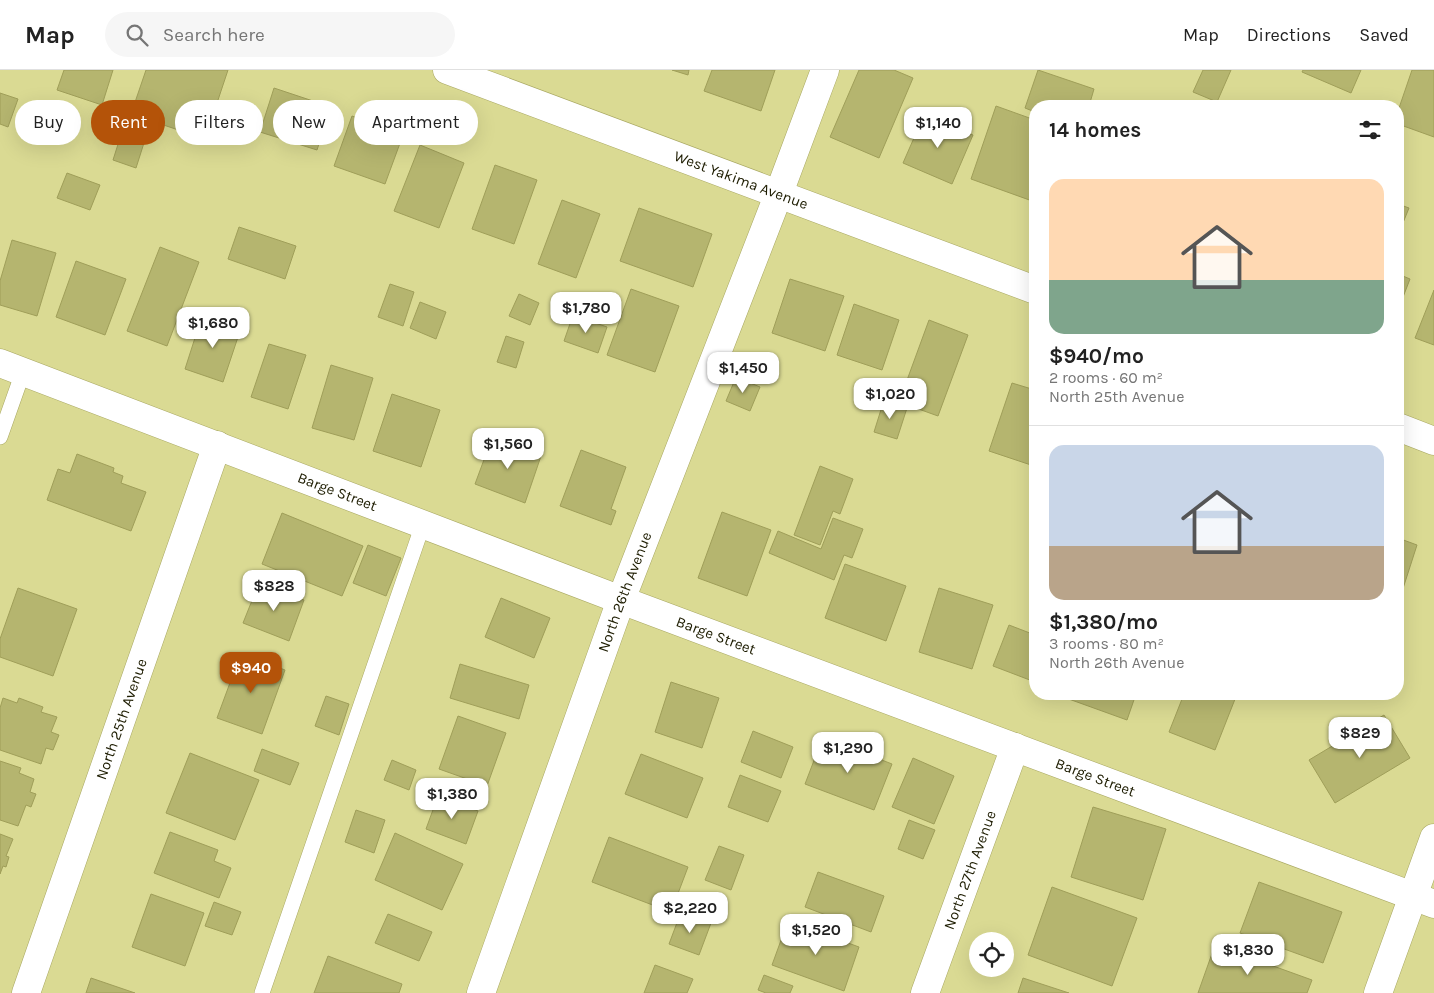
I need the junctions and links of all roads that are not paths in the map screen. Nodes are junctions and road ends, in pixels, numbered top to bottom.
1 (447, 70) edge
2 (825, 70) edge
3 (779, 194) junction
4 (1029, 288) edge
5 (12, 367) edge
6 (1404, 429) edge
7 (0, 438) edge
8 (1434, 441) edge
9 (217, 446) junction
10 (423, 524) junction
11 (621, 600) junction
12 (1015, 747) junction
13 (1434, 838) edge
14 (1423, 900) edge
15 (26, 993) edge
16 (262, 993) edge
17 (481, 993) edge
18 (925, 993) edge
19 (1378, 993) edge

1 - 3 street, West Yakima Avenue
2 - 3 street, North 26th Avenue
3 - 4 street, West Yakima Avenue
3 - 11 street, North 26th Avenue
5 - 7 lane
5 - 9 street, Barge Street
6 - 8 street
9 - 10 street, Barge Street
9 - 15 street, North 25th Avenue
10 - 11 street, Barge Street
10 - 16 lane
11 - 12 street, Barge Street
11 - 17 street, North 26th Avenue
12 - 14 street, Barge Street
12 - 18 street, North 27th Avenue
13 - 14 street
14 - 19 street

